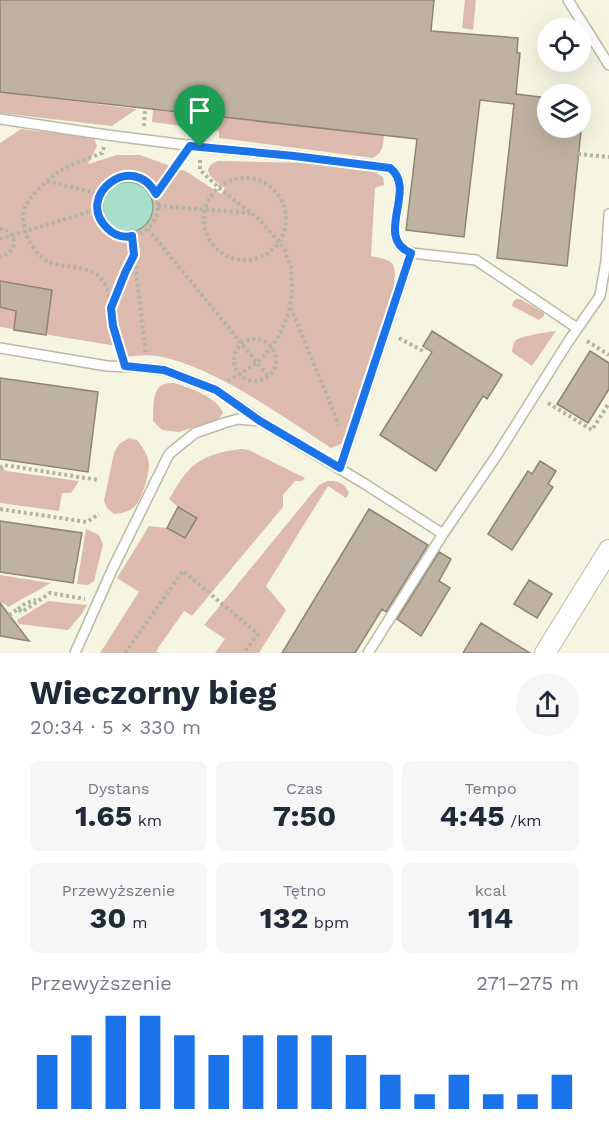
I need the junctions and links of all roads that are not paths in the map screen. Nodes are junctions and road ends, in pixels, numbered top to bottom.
1 (568, 0) edge
2 (609, 65) edge
3 (0, 119) edge
4 (609, 214) edge
5 (411, 253) junction
6 (575, 331) junction
7 (0, 348) edge
8 (260, 421) junction
9 (340, 468) junction
10 (443, 534) junction
11 (609, 550) edge
12 (75, 653) edge
13 (368, 653) edge
14 (545, 653) edge

1 - 2 lane
3 - 5 lane
4 - 6 lane
5 - 6 lane
5 - 9 lane
6 - 10 lane
7 - 8 lane
8 - 9 lane
8 - 12 lane
9 - 10 lane
10 - 13 lane
11 - 14 street

